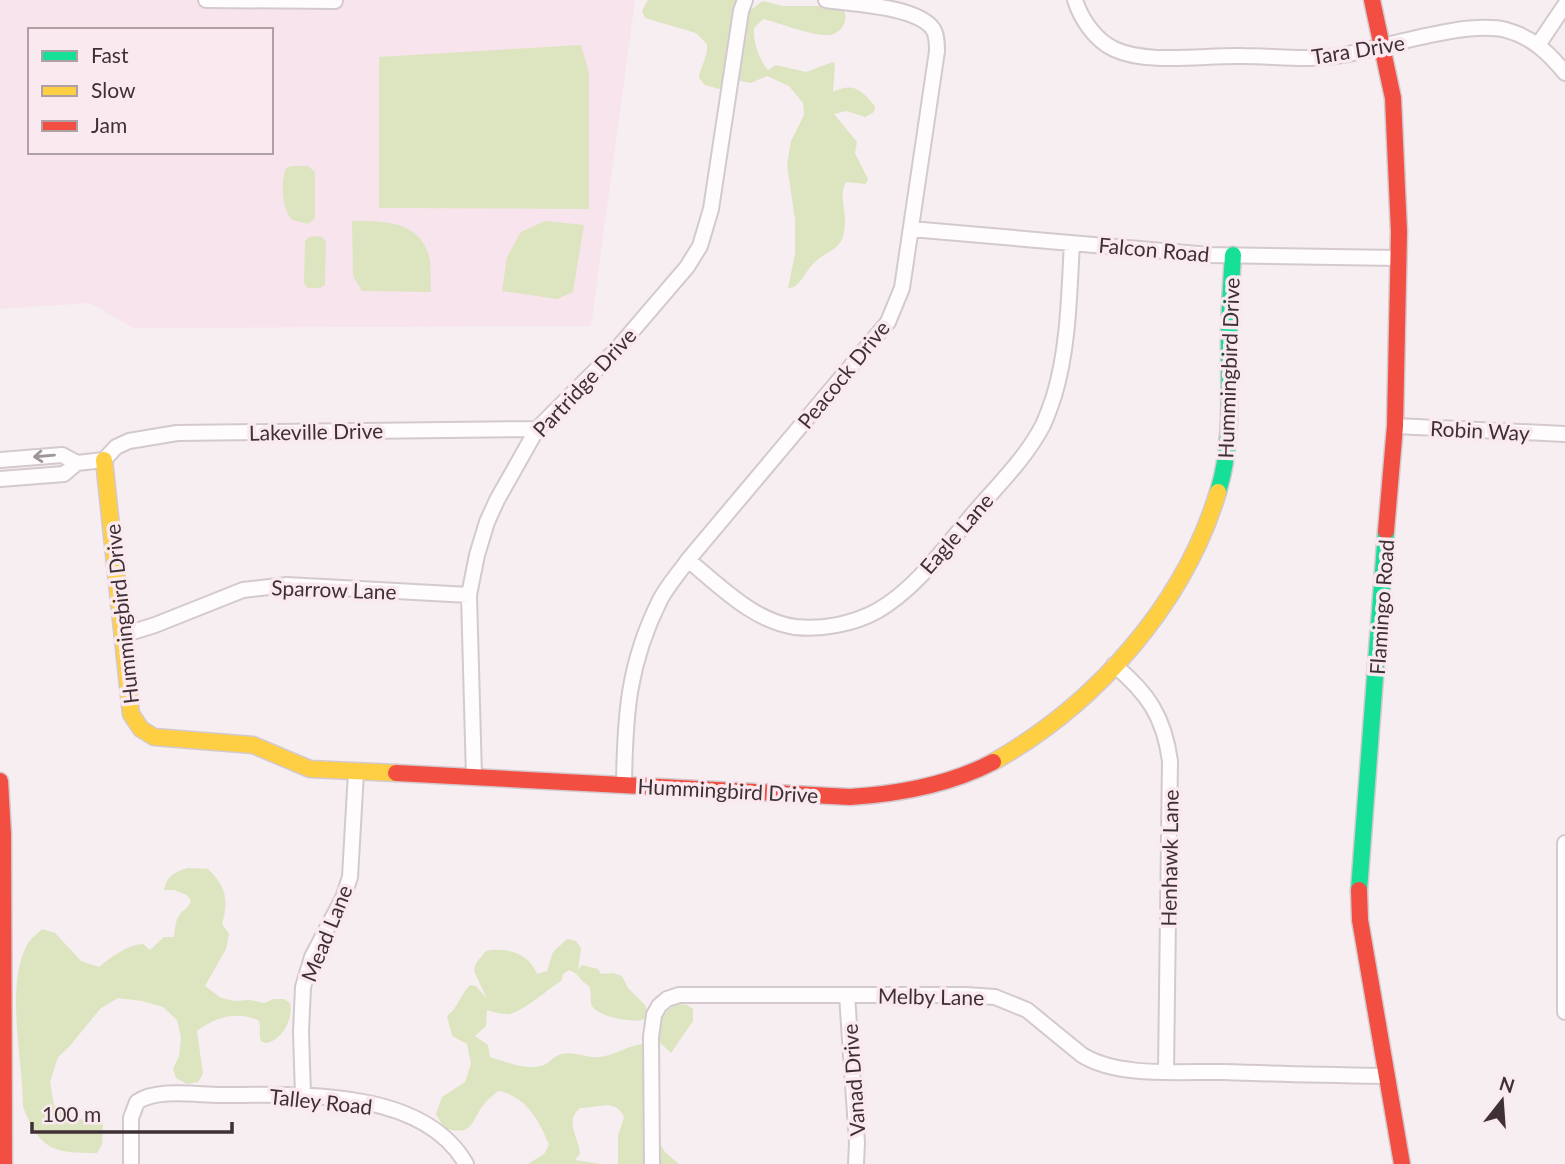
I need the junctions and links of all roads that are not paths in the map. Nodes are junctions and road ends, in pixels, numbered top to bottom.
1 (206, 0) edge
2 (745, 0) edge
3 (826, 0) edge
4 (1076, 0) edge
5 (1372, 0) edge
6 (335, 1) edge
7 (1565, 5) edge
8 (1538, 45) junction
9 (1384, 47) junction
10 (1565, 73) edge
11 (911, 229) junction
12 (1072, 243) junction
13 (1233, 255) junction
14 (1398, 258) junction
15 (1395, 426) junction
16 (537, 429) junction
17 (1565, 434) edge
18 (0, 460) edge
19 (104, 460) junction
20 (77, 463) junction
21 (0, 479) edge
22 (688, 560) junction
23 (469, 595) junction
24 (123, 635) junction
25 (1114, 665) junction
26 (356, 772) junction
27 (474, 777) junction
28 (0, 781) edge
29 (624, 784) junction
30 (1565, 843) edge
31 (848, 995) junction
32 (1565, 1012) edge
33 (1166, 1071) junction
34 (1385, 1076) junction
35 (303, 1095) junction
36 (4, 1164) edge
37 (131, 1164) edge
38 (466, 1164) edge
39 (652, 1164) edge
40 (856, 1164) edge
41 (1402, 1164) edge

1 - 6 street
2 - 16 street, Partridge Drive
3 - 11 street, Peacock Drive
4 - 9 street, Tara Drive
5 - 9 street, Flamingo Road
7 - 8 street
8 - 9 street, Tara Drive
8 - 10 street, Tara Drive
9 - 14 street, Flamingo Road
11 - 12 street, Falcon Road
11 - 22 street, Peacock Drive
12 - 13 street, Falcon Road
12 - 22 street, Eagle Lane
13 - 14 street, Falcon Road
13 - 25 street, Hummingbird Drive
14 - 15 street, Flamingo Road
15 - 17 street, Robin Way
15 - 34 street, Flamingo Road
16 - 19 street, Lakeville Drive
16 - 23 street, Partridge Drive
20 -> 18 street
19 - 20 street
19 - 24 street, Hummingbird Drive
20 - 21 street
22 - 29 street, Peacock Drive
23 - 24 street, Sparrow Lane
23 - 27 street, Partridge Drive
24 - 26 street, Hummingbird Drive
25 - 29 street, Hummingbird Drive
25 - 33 street, Henhawk Lane
26 - 27 street, Hummingbird Drive
26 - 35 street, Mead Lane
27 - 29 street, Hummingbird Drive
28 - 36 street
30 - 32 street
31 - 33 street, Melby Lane
31 - 39 street, Melby Lane
31 - 40 street, Vanad Drive
33 - 34 street, Melby Lane
34 - 41 street, Flamingo Road
35 - 37 street, Talley Road
35 - 38 street, Talley Road

